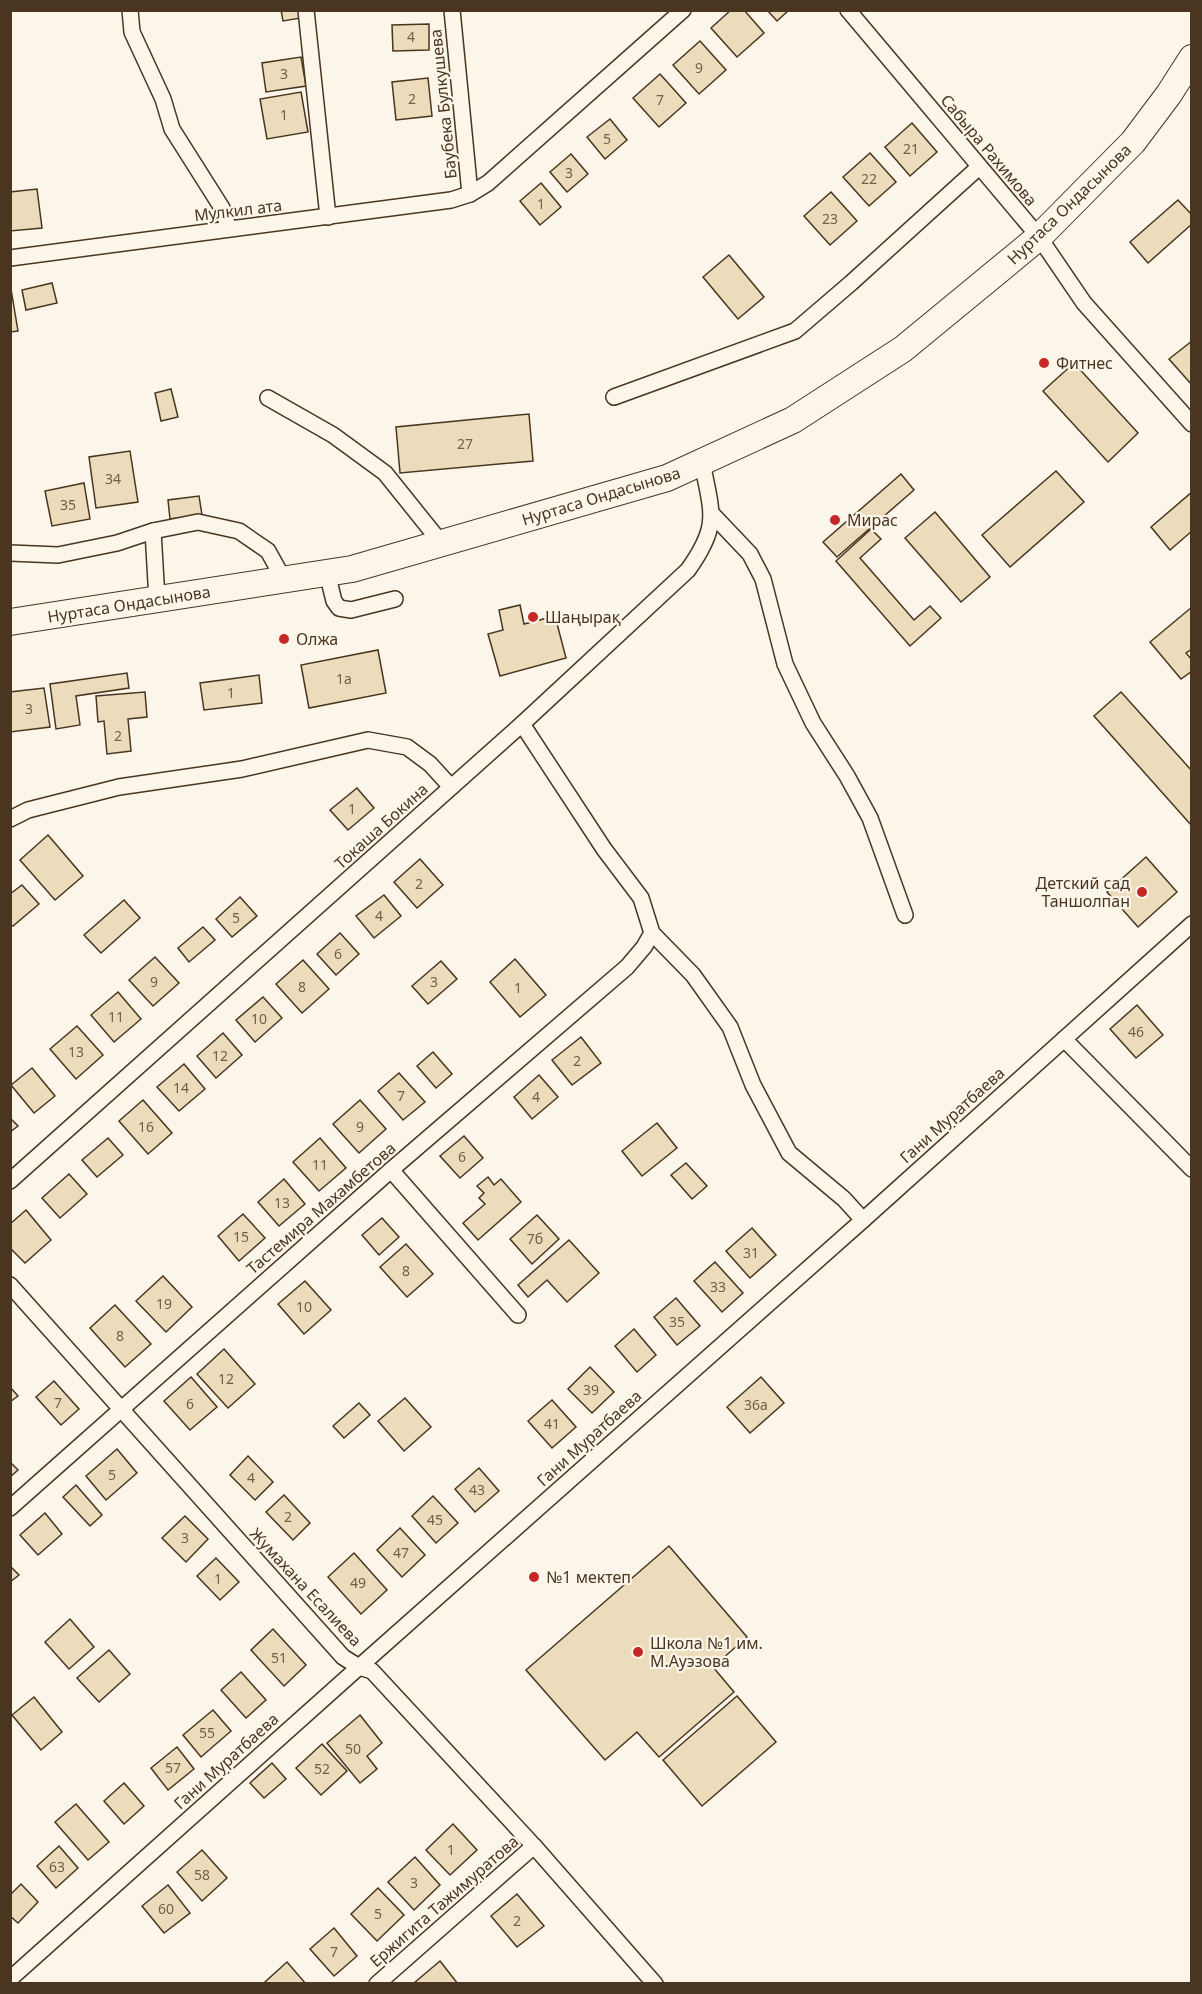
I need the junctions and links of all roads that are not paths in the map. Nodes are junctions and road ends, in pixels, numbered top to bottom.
1 (129, 10) edge
2 (306, 10) edge
3 (452, 10) edge
4 (683, 10) edge
5 (848, 10) edge
6 (1191, 58) edge
7 (979, 167) junction
8 (470, 194) junction
9 (328, 217) junction
10 (229, 229) junction
11 (1039, 237) junction
12 (10, 258) edge
13 (614, 397) dead end
14 (268, 398) dead end
15 (1191, 424) edge
16 (702, 462) junction
17 (712, 514) junction
18 (153, 531) junction
19 (441, 544) junction
20 (10, 553) edge
21 (327, 573) junction
22 (284, 580) junction
23 (395, 599) dead end
24 (157, 600) junction
25 (10, 622) edge
26 (522, 724) junction
27 (451, 787) junction
28 (10, 819) edge
29 (905, 915) dead end
30 (1191, 924) edge
31 (652, 933) junction
32 (1064, 1040) junction
33 (1191, 1169) edge
34 (391, 1170) junction
35 (10, 1181) edge
36 (863, 1220) junction
37 (10, 1285) edge
38 (518, 1315) dead end
39 (120, 1409) junction
40 (10, 1508) edge
41 (359, 1667) junction
42 (534, 1846) junction
43 (10, 1979) edge
44 (377, 1983) edge
45 (655, 1983) edge

1 - 10 street
2 - 9 street
3 - 8 street, Баубека Булкушева
4 - 8 street
5 - 7 street, Сабыра Рахимова
6 - 11 main road, Нуртаса Ондасынова
7 - 11 street, Сабыра Рахимова
7 - 13 street
8 - 9 street, Мулкил ата
9 - 10 street, Мулкил ата
10 - 12 street, Мулкил ата
11 - 15 street, Сабыра Рахимова
11 - 16 main road, Нуртаса Ондасынова
14 - 19 street
16 - 17 street, Токаша Бокина
16 - 19 main road, Нуртаса Ондасынова
17 - 26 street, Токаша Бокина
17 - 29 street
18 - 20 street
18 - 22 street
18 - 24 street
19 - 21 main road, Нуртаса Ондасынова
21 - 22 main road, Нуртаса Ондасынова
21 - 23 street
22 - 24 main road, Нуртаса Ондасынова
24 - 25 main road, Нуртаса Ондасынова
26 - 27 street, Токаша Бокина
26 - 31 street
27 - 28 street
27 - 35 street, Токаша Бокина
30 - 32 street, Гани Муратбаева
31 - 34 street, Тастемира Махамбетова
31 - 36 street
32 - 33 street
32 - 36 street, Гани Муратбаева
34 - 38 street
34 - 39 street, Тастемира Махамбетова
36 - 41 street, Гани Муратбаева
37 - 39 street, Жумахана Есалиева
39 - 40 street, Тастемира Махамбетова
39 - 41 street, Жумахана Есалиева
41 - 42 street, Жумахана Есалиева
41 - 43 street, Гани Муратбаева
42 - 44 street, Ержигита Тажимуратова
42 - 45 street, Жумахана Есалиева

